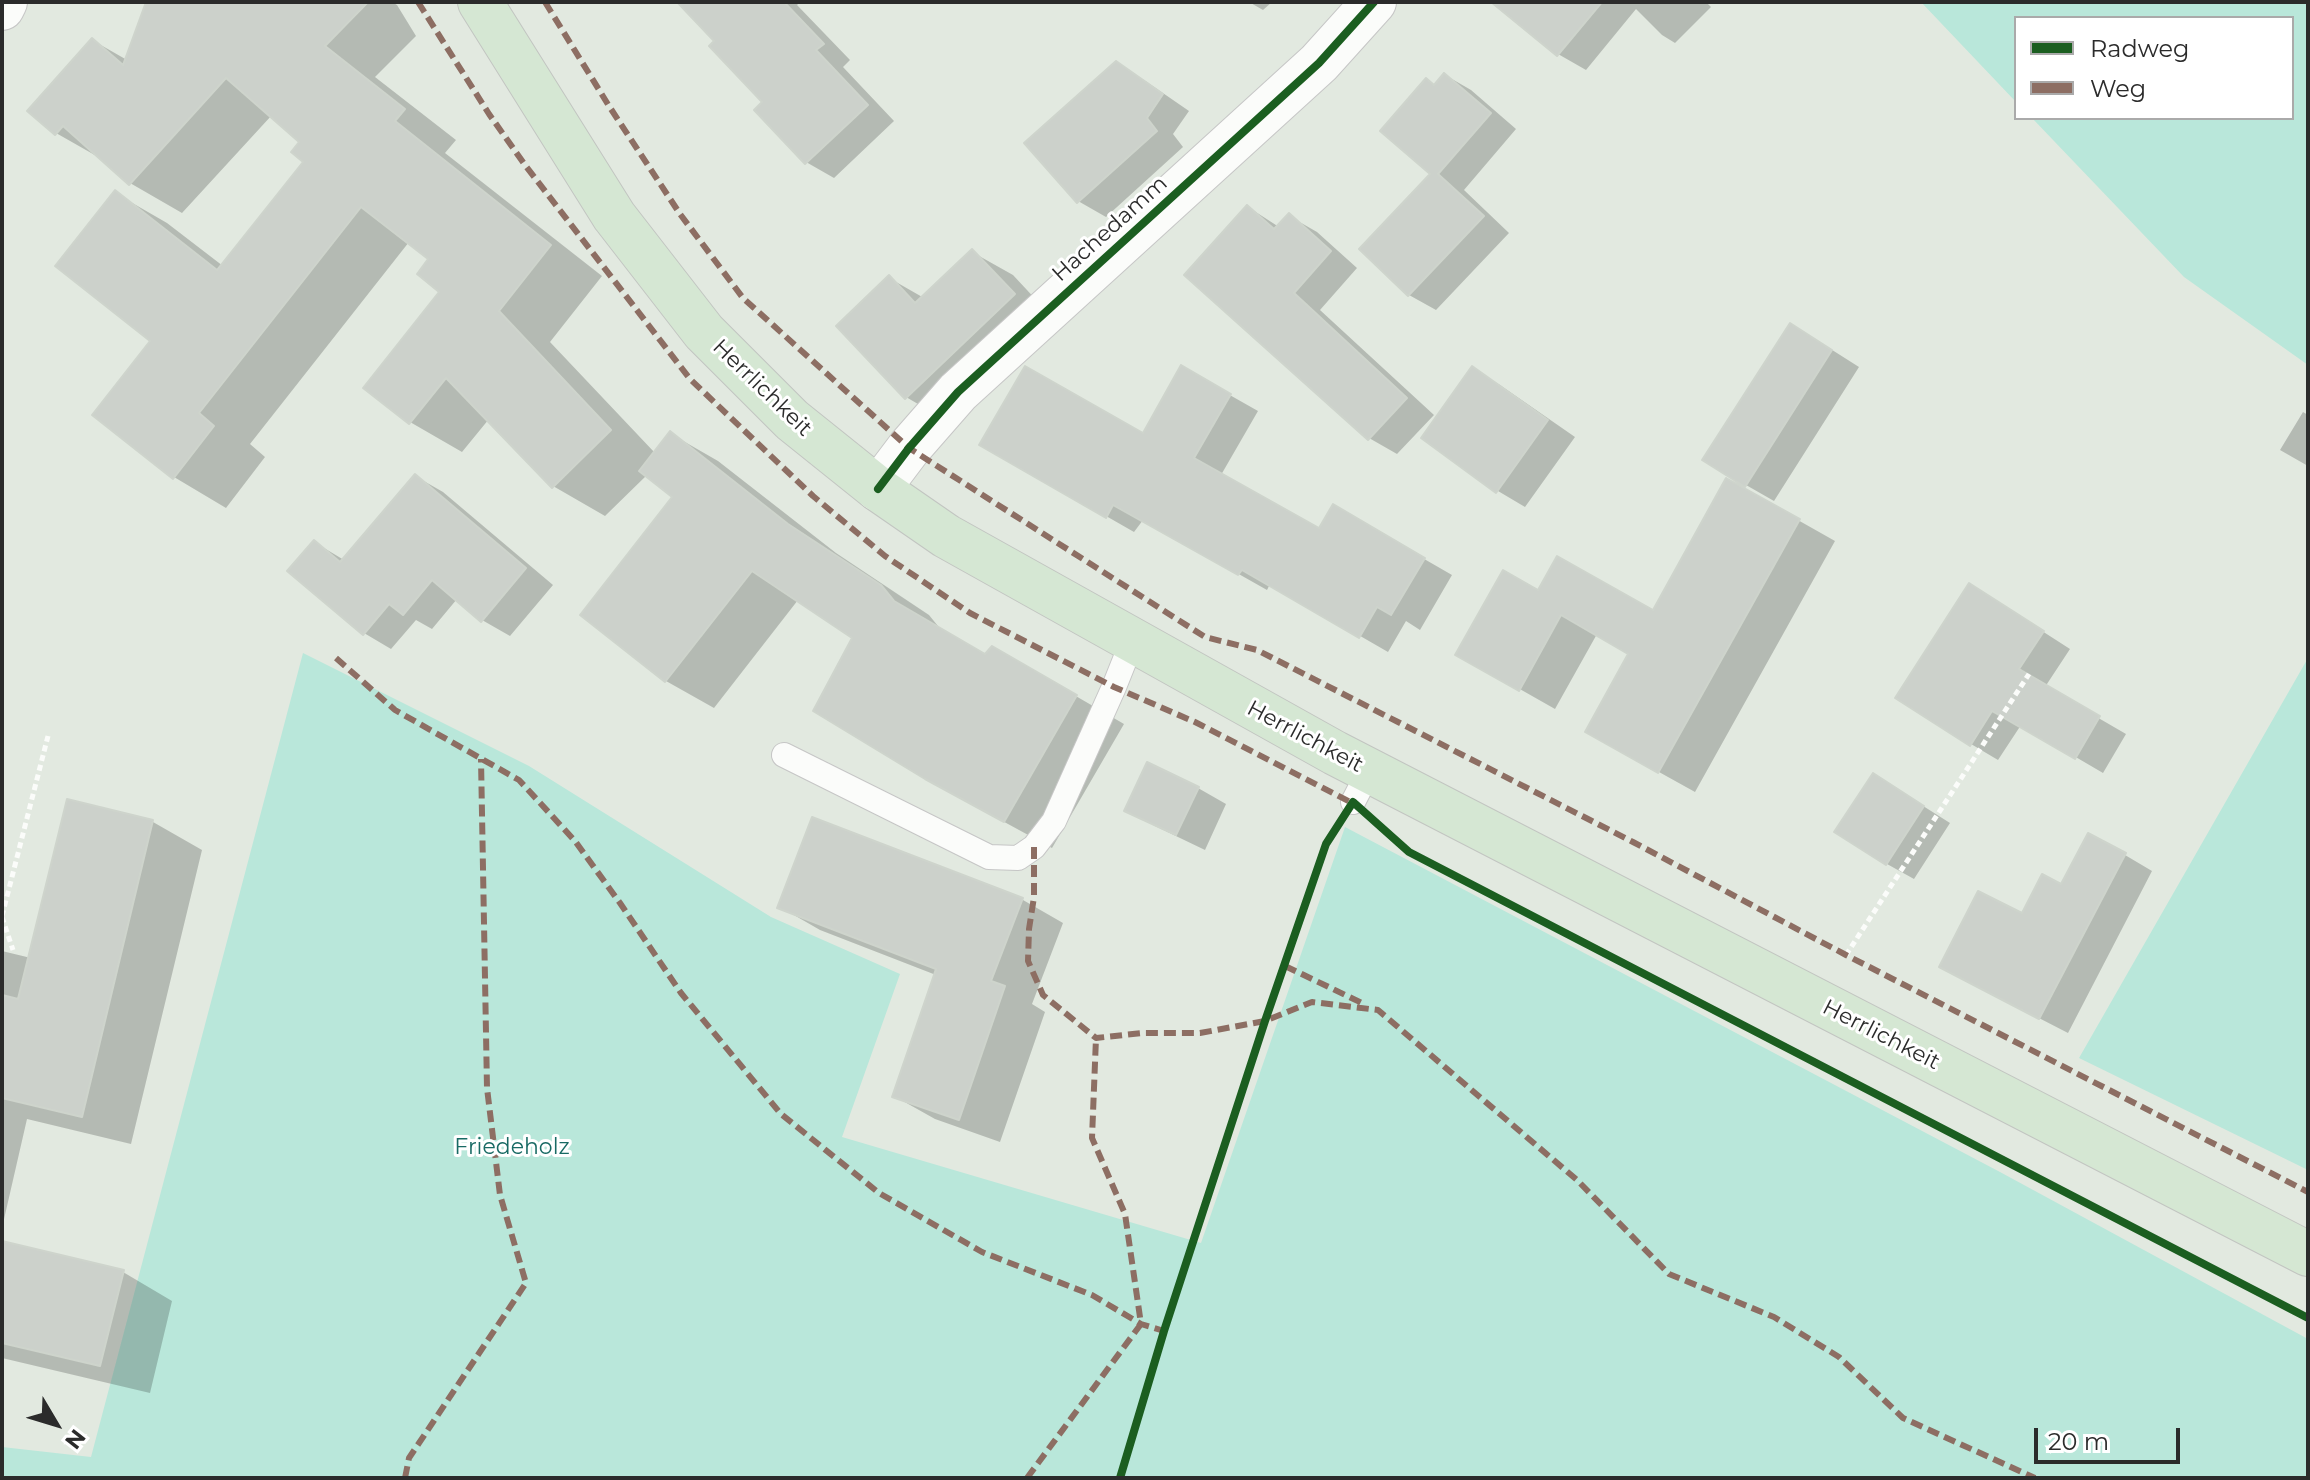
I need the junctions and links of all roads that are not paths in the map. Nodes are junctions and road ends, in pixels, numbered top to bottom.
1 (5, 2) edge
2 (480, 2) edge
3 (1374, 2) edge
4 (2, 8) edge
5 (878, 489) junction
6 (1132, 642) junction
7 (784, 755) dead end
8 (2308, 1254) edge

1 - 4 street
2 - 5 main road, Herrlichkeit
3 - 5 street, Hachedamm
5 - 6 main road, Herrlichkeit
6 - 7 lane
6 - 8 main road, Herrlichkeit

